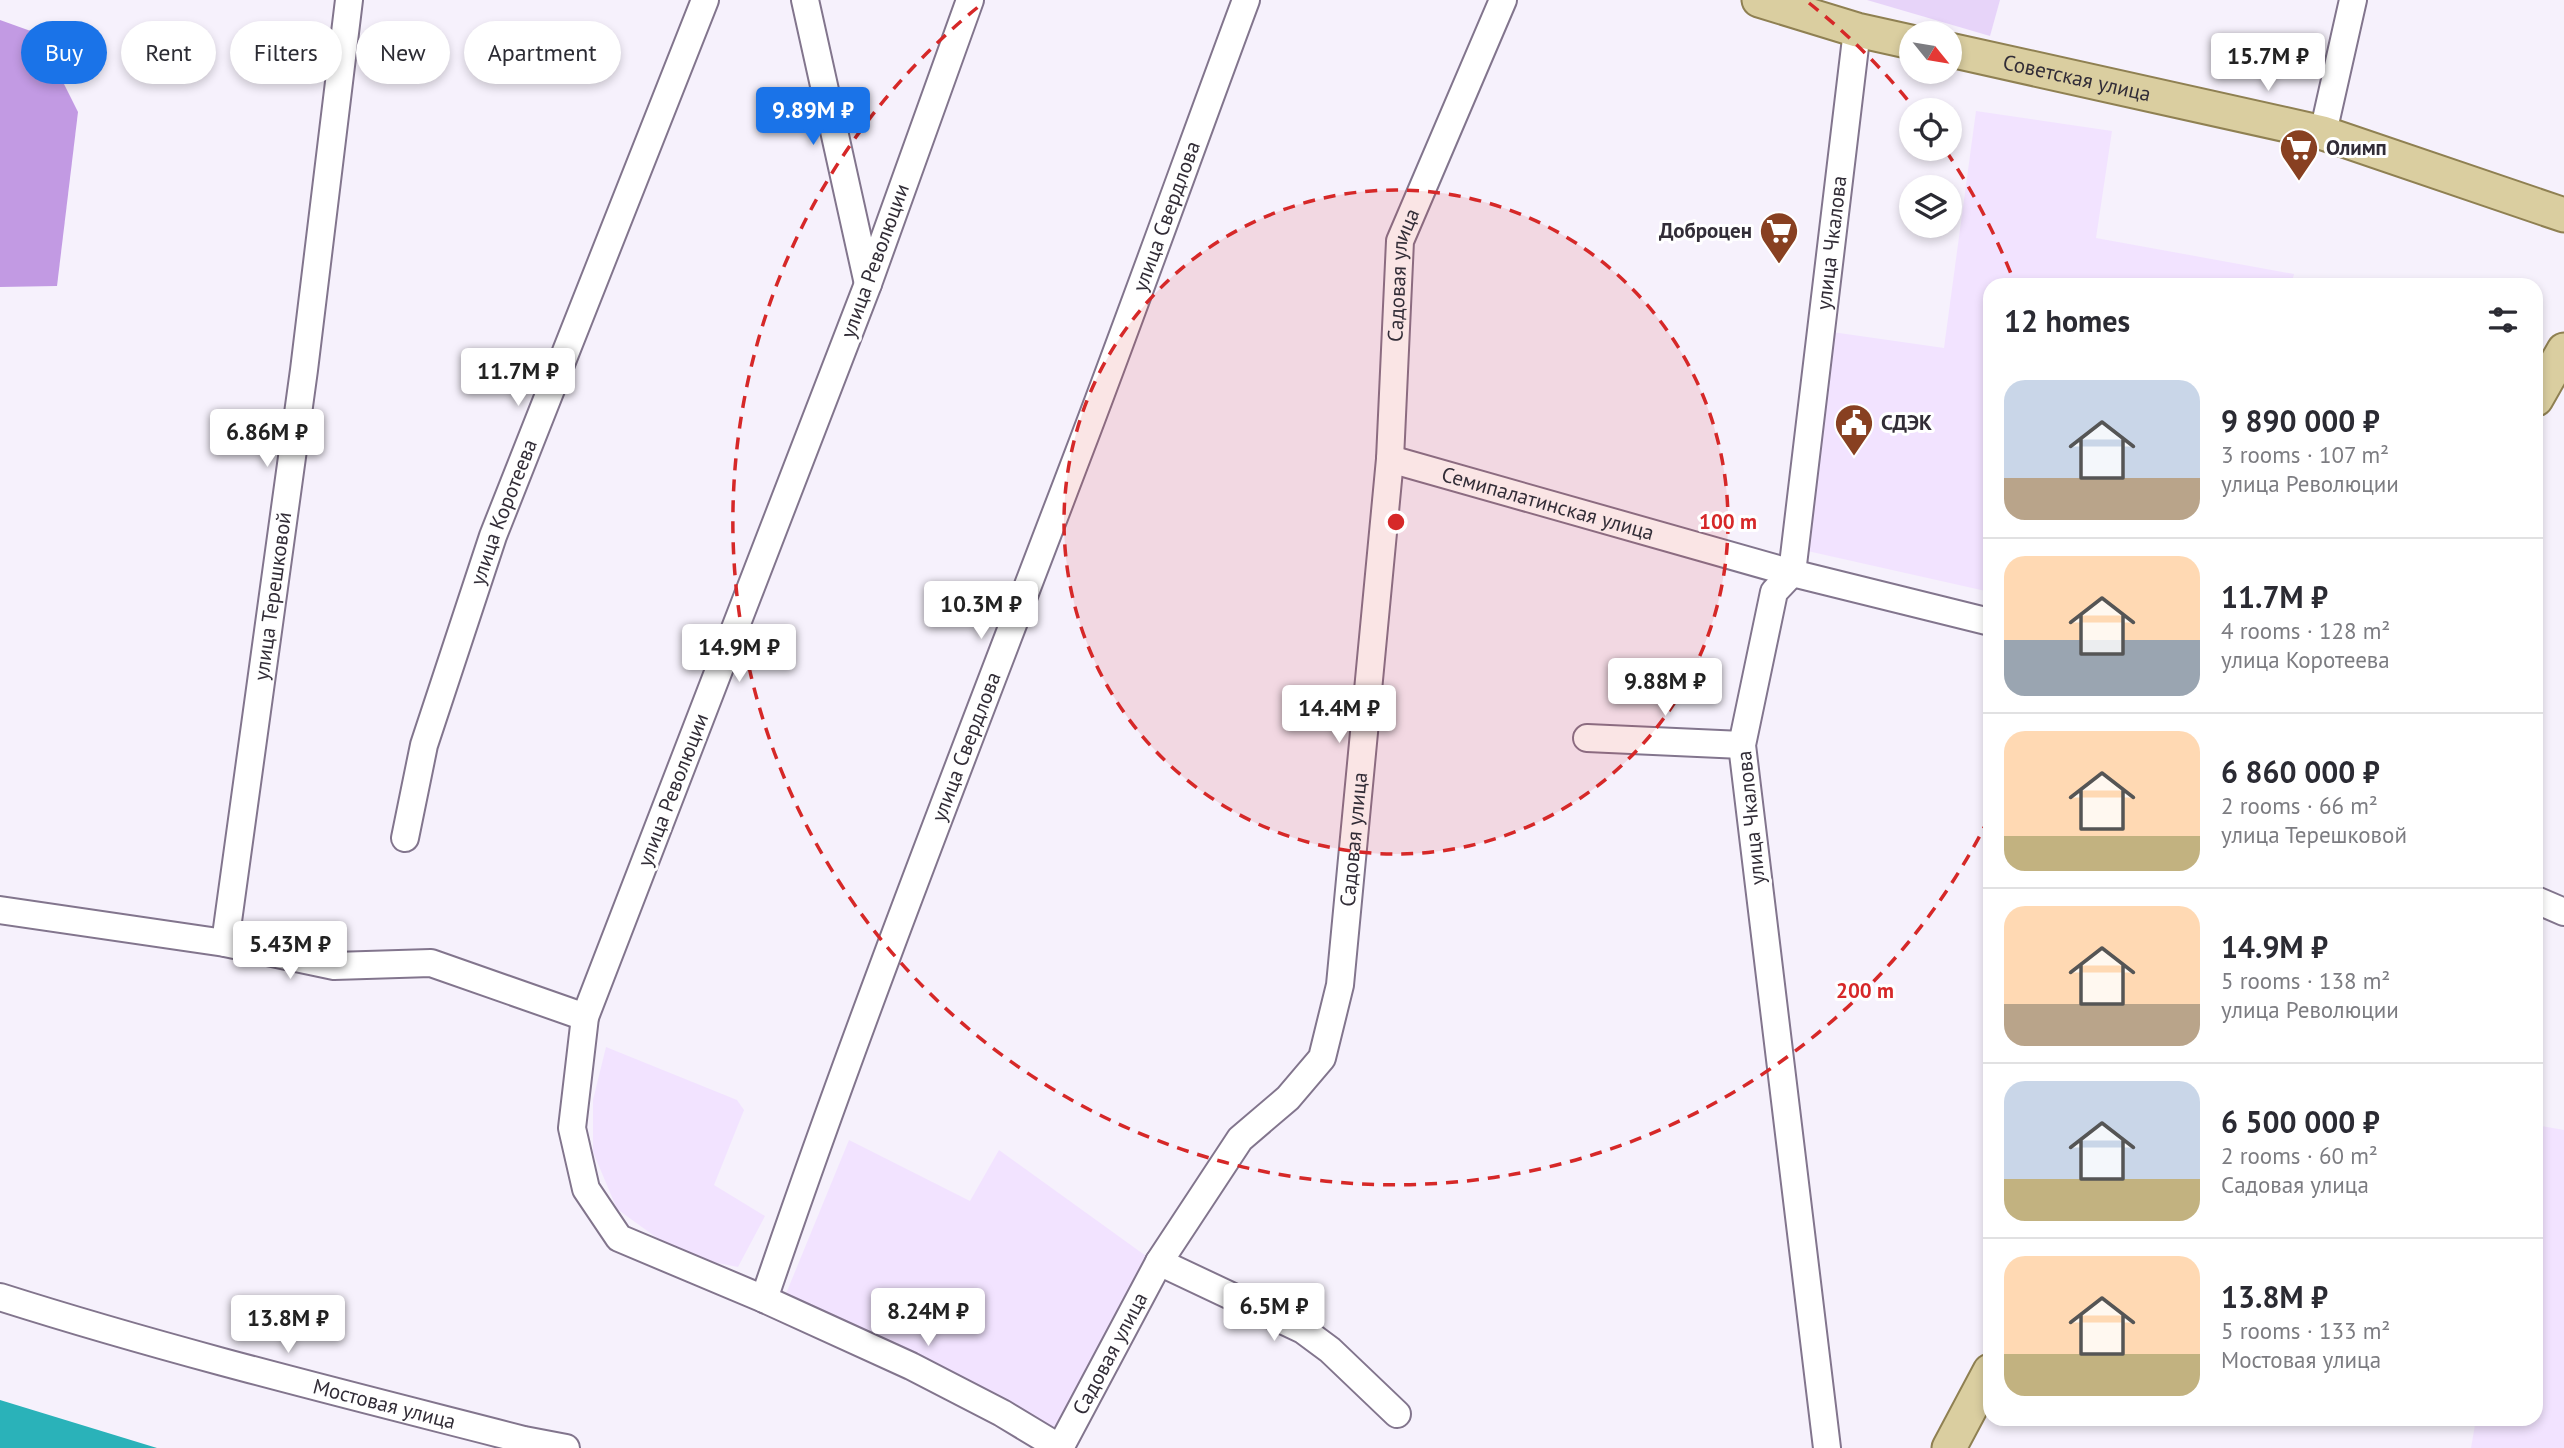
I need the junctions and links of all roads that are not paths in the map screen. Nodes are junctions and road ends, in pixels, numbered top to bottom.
1 (349, 0) edge
2 (705, 0) edge
3 (805, 0) edge
4 (970, 0) edge
5 (1246, 0) edge
6 (1503, 0) edge
7 (1759, 0) edge
8 (2353, 0) edge
9 (1857, 30) junction
10 (1899, 39) edge
11 (1962, 53) edge
12 (2323, 133) junction
13 (2564, 215) edge
14 (868, 284) junction
15 (2564, 350) edge
16 (2543, 387) edge
17 (1390, 459) junction
18 (1792, 573) junction
19 (1983, 620) edge
20 (1587, 738) dead end
21 (1742, 745) junction
22 (405, 838) dead end
23 (2543, 903) edge
24 (0, 909) edge
25 (2564, 912) edge
26 (225, 943) junction
27 (585, 1017) junction
28 (1159, 1262) junction
29 (0, 1297) edge
30 (764, 1299) junction
31 (1983, 1384) edge
32 (1397, 1414) dead end
33 (566, 1448) edge
34 (1060, 1448) edge
35 (1827, 1448) edge
36 (1950, 1448) edge

1 - 26 street, улица Терешковой
2 - 22 street, улица Коротеева
3 - 14 street
4 - 14 street, улица Революции
5 - 30 street, улица Свердлова
6 - 17 street, Садовая улица
7 - 9 main road
8 - 12 street
9 - 10 main road
9 - 18 street, улица Чкалова
11 - 12 main road, Советская улица
12 - 13 main road, Советская улица
14 - 27 street, улица Революции
15 - 16 main road
17 - 18 street, Семипалатинская улица
17 - 28 street, Садовая улица
18 - 19 street, Семипалатинская улица
18 - 21 street, улица Чкалова
20 - 21 street
21 - 35 street, улица Чкалова
23 - 25 street
24 - 26 street
26 - 27 street
27 - 30 street, улица Революции
28 - 32 street
28 - 34 street, Садовая улица
29 - 33 street, Мостовая улица
30 - 34 street, улица Революции
31 - 36 main road

